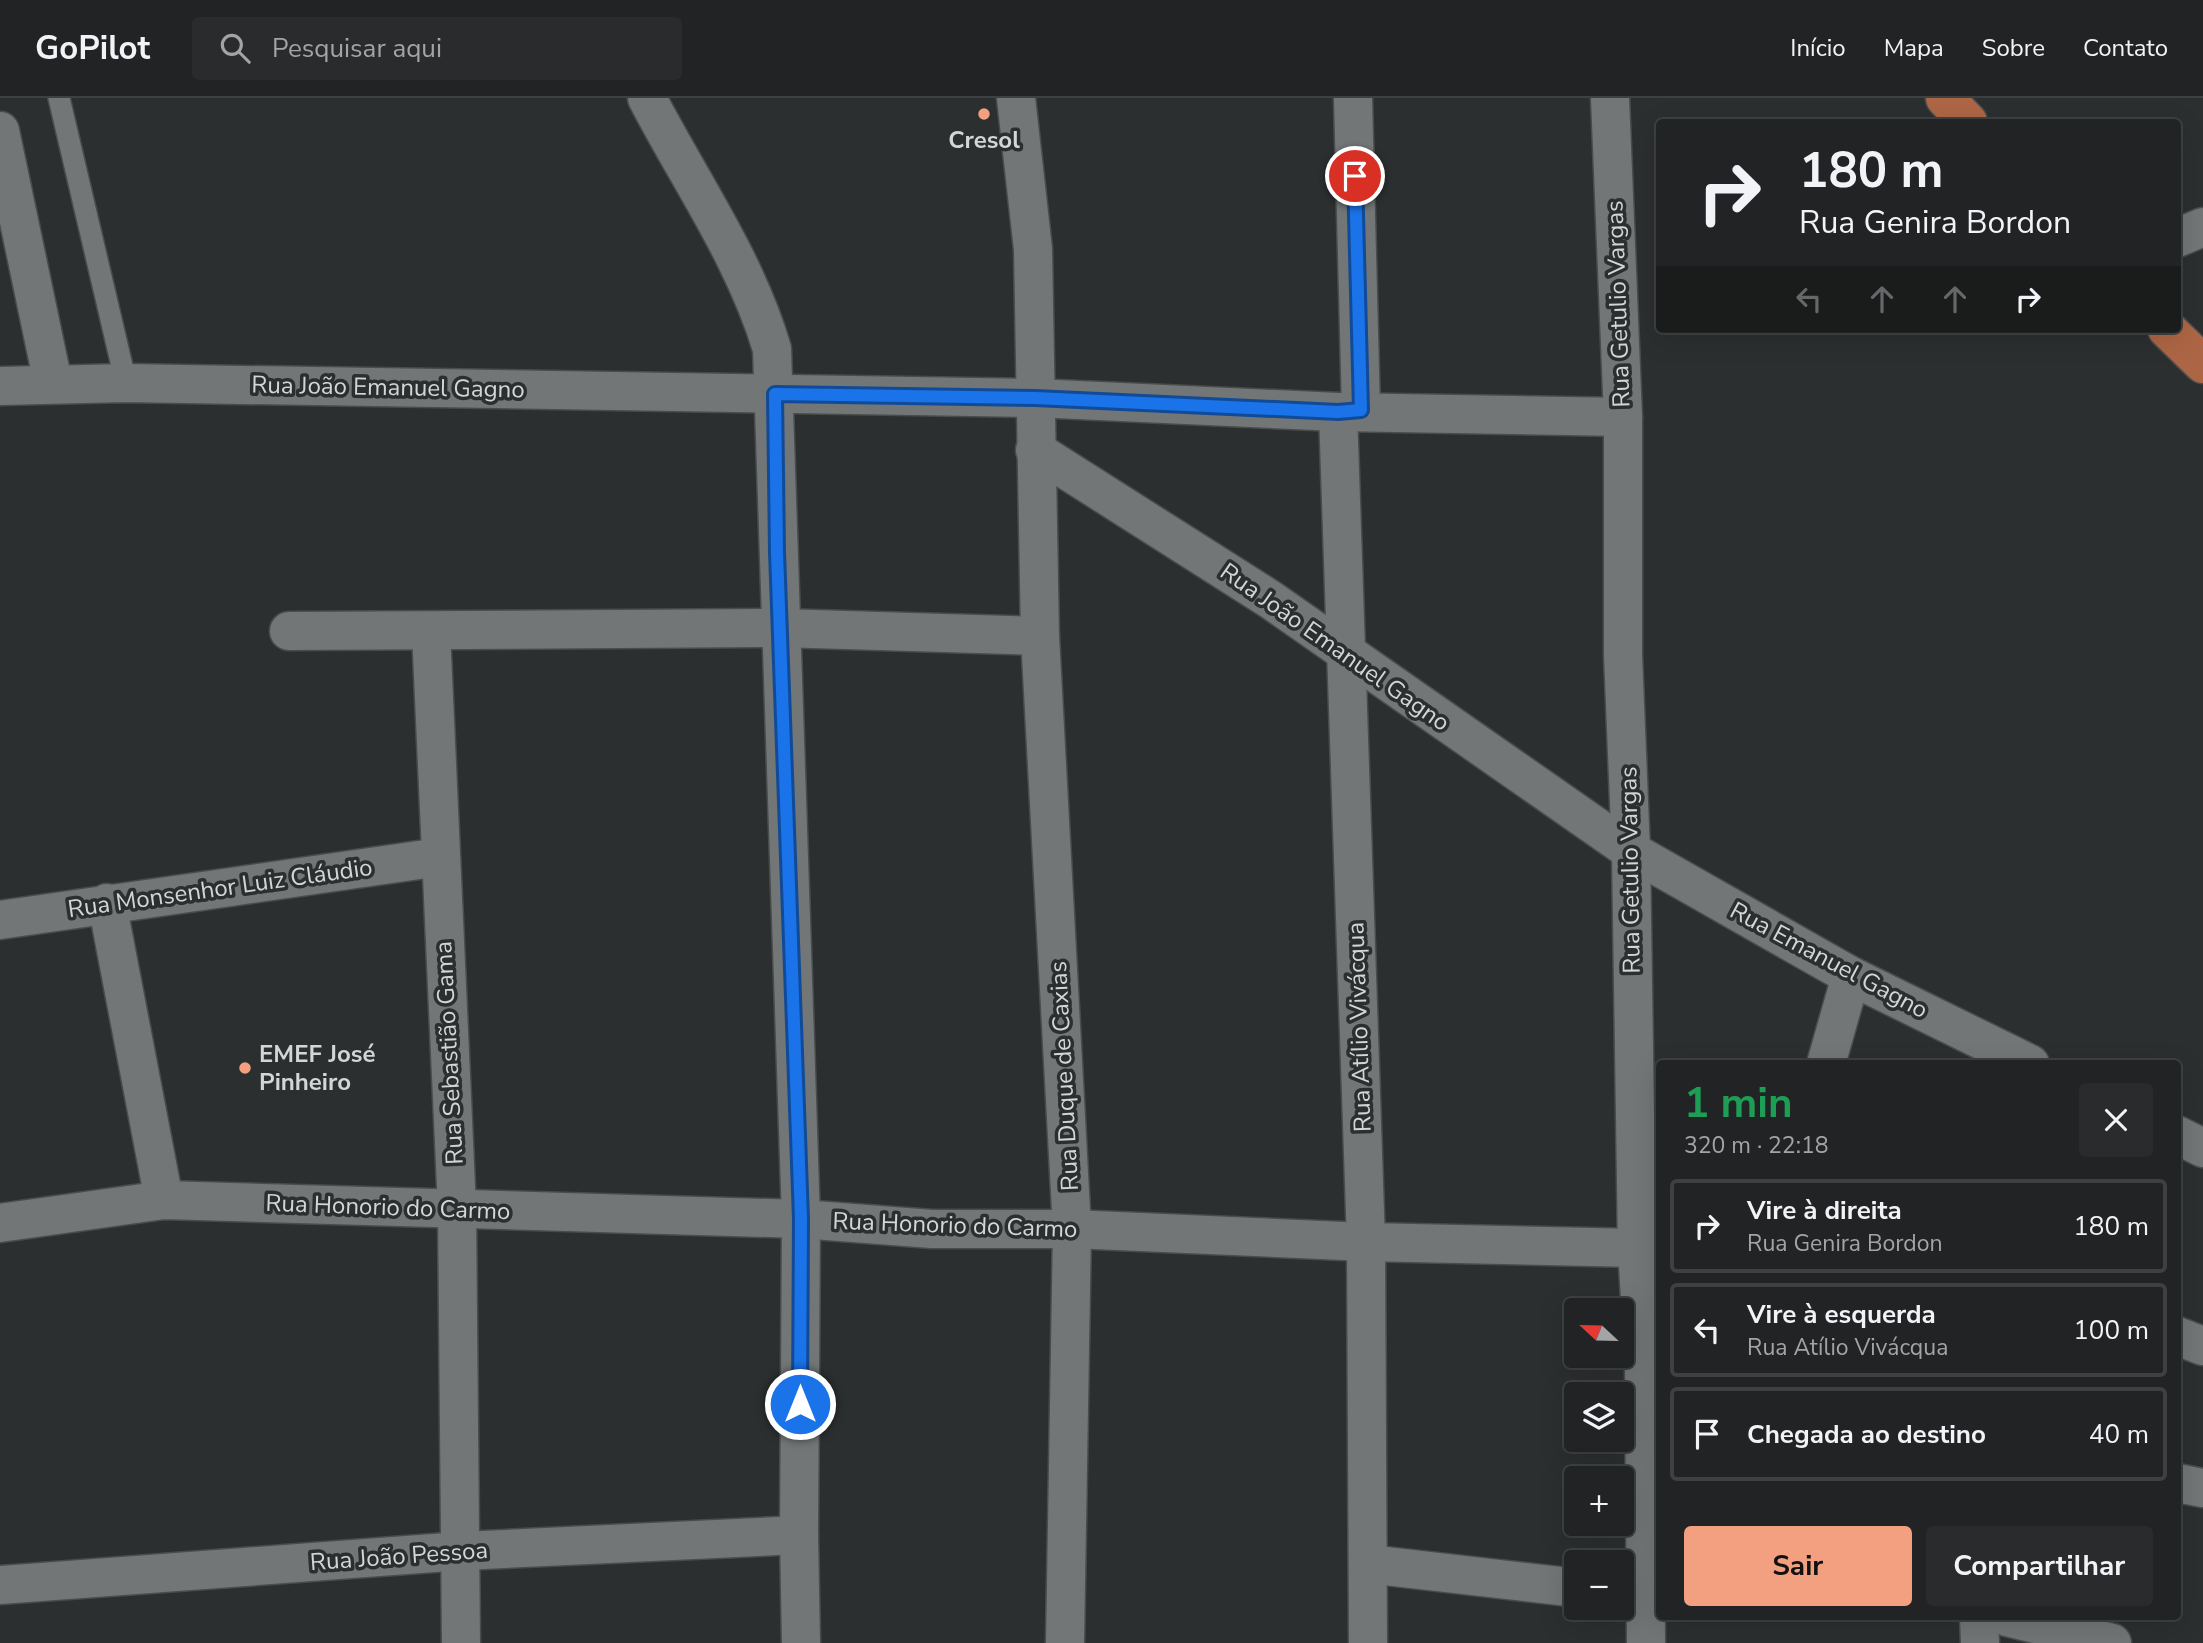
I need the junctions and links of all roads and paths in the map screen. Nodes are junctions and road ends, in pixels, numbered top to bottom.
1 (59, 98) edge
2 (647, 98) edge
3 (1016, 98) edge
4 (1353, 98) edge
5 (1610, 98) edge
6 (1945, 98) edge
7 (1965, 119) edge
8 (0, 131) edge
9 (2203, 227) edge
10 (2181, 236) edge
11 (2171, 333) edge
12 (2203, 364) edge
13 (53, 383) junction
14 (126, 383) junction
15 (0, 386) edge
16 (775, 394) junction
17 (1035, 398) junction
18 (1350, 411) junction
19 (1623, 417) junction
20 (1035, 450) junction
21 (780, 628) junction
22 (289, 631) dead end
23 (431, 631) junction
24 (1040, 636) junction
25 (1348, 656) junction
26 (1630, 851) junction
27 (440, 857) junction
28 (107, 903) junction
29 (0, 920) edge
30 (1851, 976) junction
31 (1827, 1060) edge
32 (2021, 1060) edge
33 (2181, 1137) edge
34 (2203, 1147) edge
35 (164, 1200) junction
36 (457, 1209) junction
37 (801, 1219) junction
38 (0, 1223) edge
39 (1072, 1229) junction
40 (1366, 1242) junction
41 (1648, 1250) edge
42 (2181, 1338) edge
43 (2203, 1346) edge
44 (1652, 1368) edge
45 (2181, 1484) edge
46 (2203, 1488) edge
47 (799, 1535) junction
48 (460, 1551) junction
49 (1368, 1564) junction
50 (0, 1584) edge
51 (1564, 1587) edge
52 (1635, 1595) edge
53 (1979, 1620) edge
54 (2019, 1620) edge
55 (461, 1643) edge
56 (801, 1643) edge
57 (1065, 1643) edge
58 (1368, 1643) edge
59 (1646, 1643) edge
60 (1980, 1643) edge
61 (2112, 1643) edge

1 - 14 lane
2 - 16 street
3 - 17 street, Rua Duque de Caxias
4 - 18 street, Rua Atílio Vivácqua
5 - 19 street, Rua Getulio Vargas
6 - 7 main road
8 - 13 street
9 - 10 street
11 - 12 main road
13 - 14 street, Rua João Emanuel Gagno
13 - 15 street, Rua João Emanuel Gagno
14 - 16 street, Rua João Emanuel Gagno
16 - 17 street, Rua João Emanuel Gagno
16 - 21 street
17 - 18 street, Rua João Emanuel Gagno
17 - 20 street, Rua Duque de Caxias
18 - 19 street, Rua João Emanuel Gagno
18 - 25 street, Rua Atílio Vivácqua
19 - 26 street, Rua Getulio Vargas
20 - 24 street, Rua Duque de Caxias
20 - 25 street, Rua João Emanuel Gagno
21 - 23 street
21 - 24 street
21 - 37 street
22 - 23 street
23 - 27 street, Rua Sebastião Gama
24 - 39 street, Rua Duque de Caxias
25 - 26 street, Rua João Emanuel Gagno
25 - 40 street, Rua Atílio Vivácqua
26 - 30 street, Rua Emanuel Gagno
26 - 41 street, Rua Getulio Vargas
27 - 28 street, Rua Monsenhor Luiz Cláudio
27 - 36 street, Rua Sebastião Gama
28 - 29 street, Rua Monsenhor Luiz Cláudio
28 - 35 street
30 - 31 street
30 - 32 street, Rua Emanuel Gagno
33 - 34 street
35 - 36 street, Rua Honorio do Carmo
35 - 38 street, Rua Honorio do Carmo
36 - 37 street, Rua Honorio do Carmo
36 - 48 street, Rua Sebastião Gama
37 - 39 street, Rua Honorio do Carmo
37 - 47 street
39 - 40 street, Rua Honorio do Carmo
39 - 57 street, Rua Duque de Caxias
40 - 41 street, Rua Honorio do Carmo
40 - 49 street, Rua Atílio Vivácqua
41 - 44 street, Rua Getulio Vargas
42 - 43 street
44 - 52 street, Rua Getulio Vargas
45 - 46 street
47 - 48 street, Rua João Pessoa
47 - 56 street
48 - 50 street, Rua João Pessoa
48 - 55 street, Rua Sebastião Gama
49 - 51 street
49 - 58 street, Rua Atílio Vivácqua
52 - 59 street, Rua Getulio Vargas
53 - 60 street
54 - 61 street

